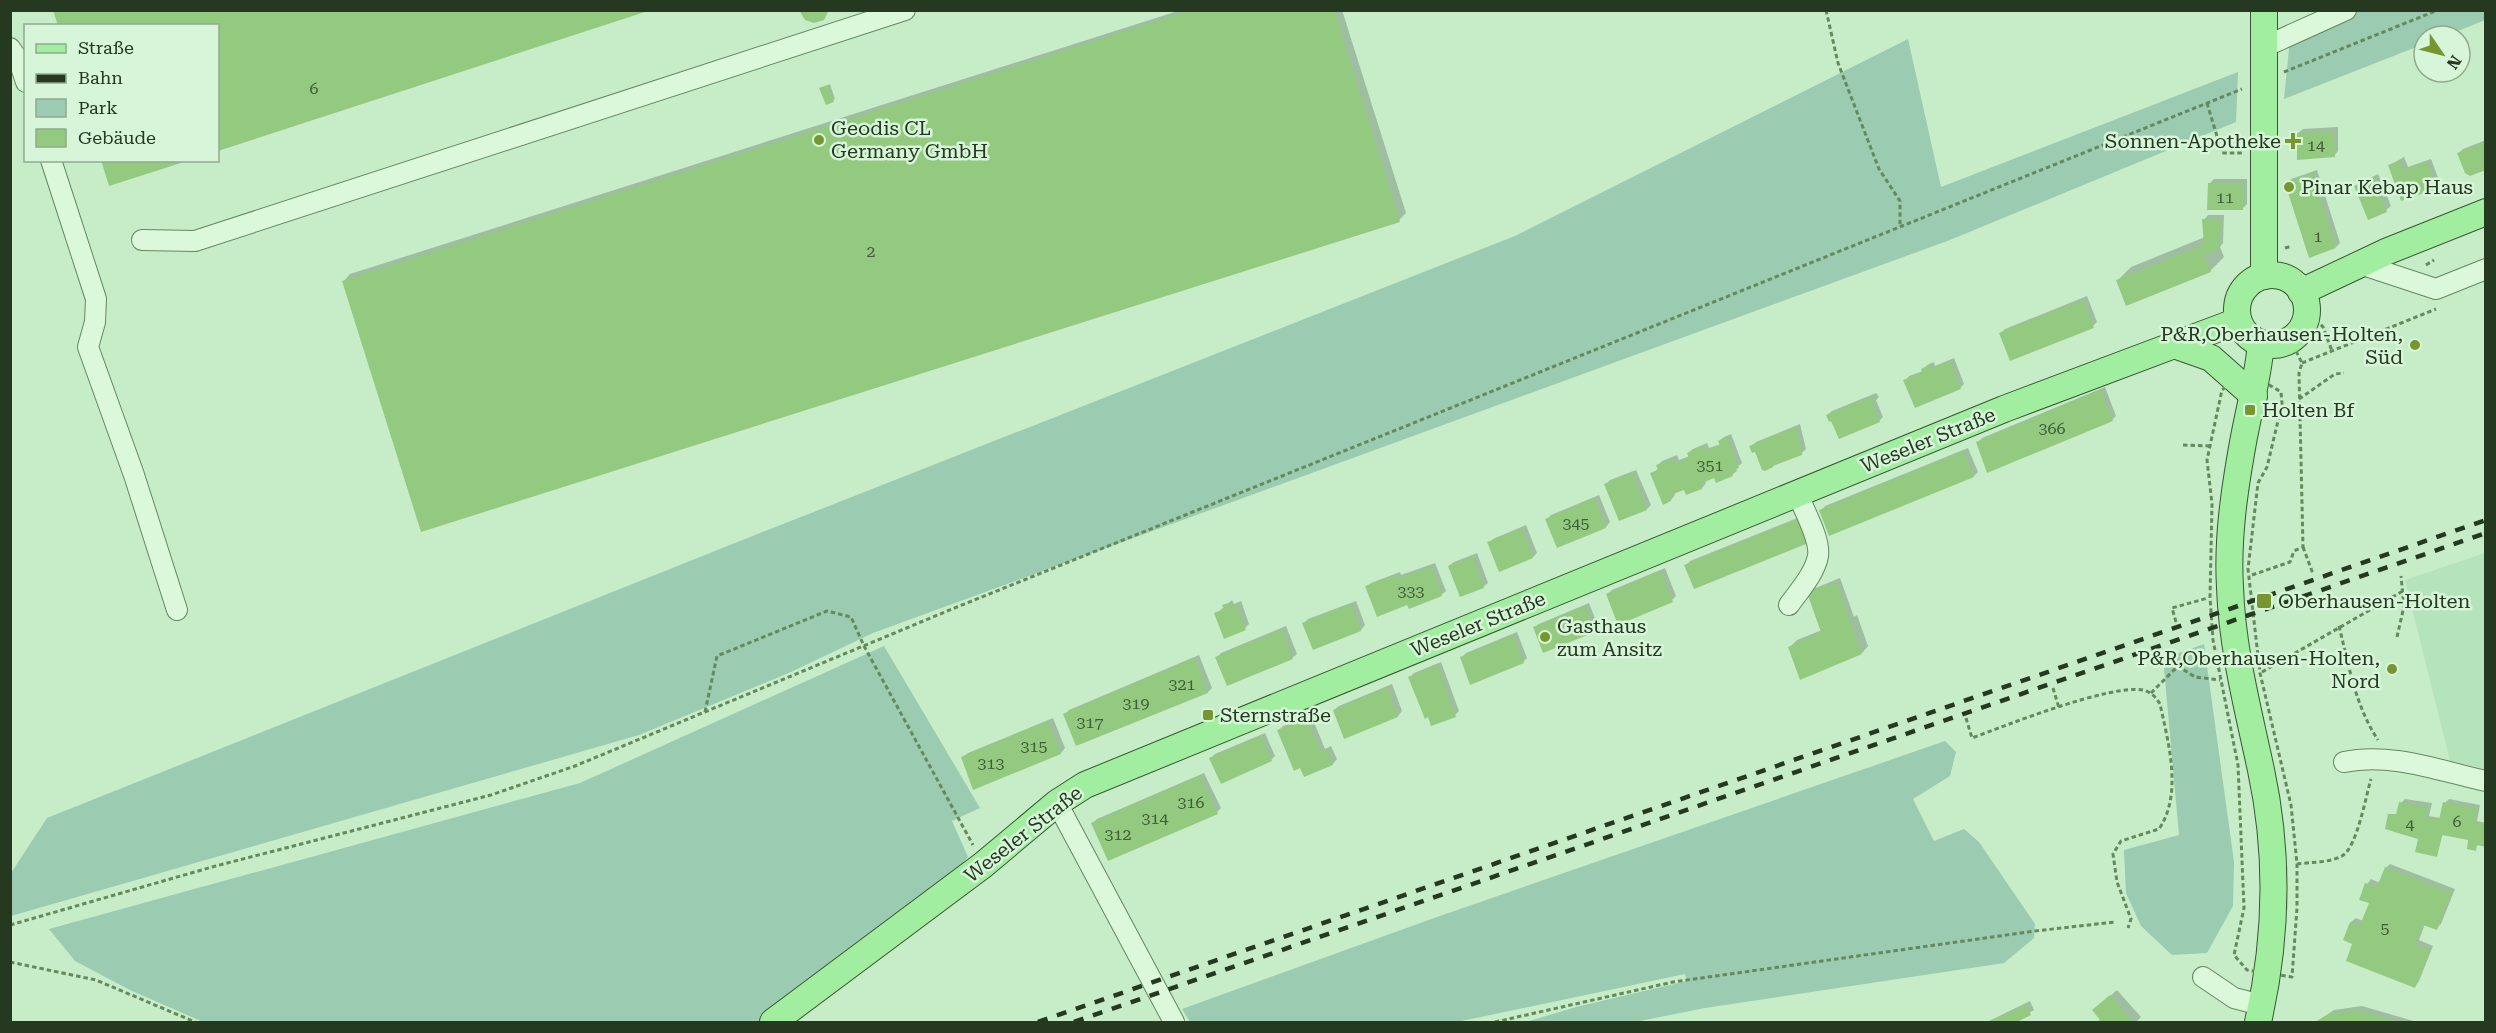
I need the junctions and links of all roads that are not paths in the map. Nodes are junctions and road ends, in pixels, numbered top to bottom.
1 (905, 10) edge
2 (2264, 10) edge
3 (2346, 10) edge
4 (2264, 47) junction
5 (10, 48) edge
6 (24, 76) edge
7 (52, 162) edge
8 (2486, 212) edge
9 (142, 240) dead end
10 (2360, 264) junction
11 (2486, 269) edge
12 (2264, 276) junction
13 (2301, 292) junction
14 (2238, 321) junction
15 (2261, 344) junction
16 (2174, 345) junction
17 (2254, 396) junction
18 (1797, 493) junction
19 (1789, 604) dead end
20 (177, 610) dead end
21 (2344, 762) dead end
22 (2486, 781) edge
23 (1057, 802) junction
24 (2203, 977) dead end
25 (2260, 1014) edge
26 (773, 1023) edge
27 (1174, 1023) edge

1 - 9 street
2 - 4 main road
3 - 4 street
4 - 12 main road
5 - 6 street
7 - 20 street
8 - 10 main road
10 - 11 street
10 - 13 main road
12 - 13 main road
12 - 14 main road
13 - 15 main road
14 - 15 main road
14 - 16 main road, Weseler Straße
15 - 17 main road
16 - 17 main road
16 - 18 main road, Weseler Straße
17 - 25 main road
18 - 19 street
18 - 23 main road, Weseler Straße
21 - 22 street
23 - 26 main road, Weseler Straße
23 - 27 street
24 - 25 street

